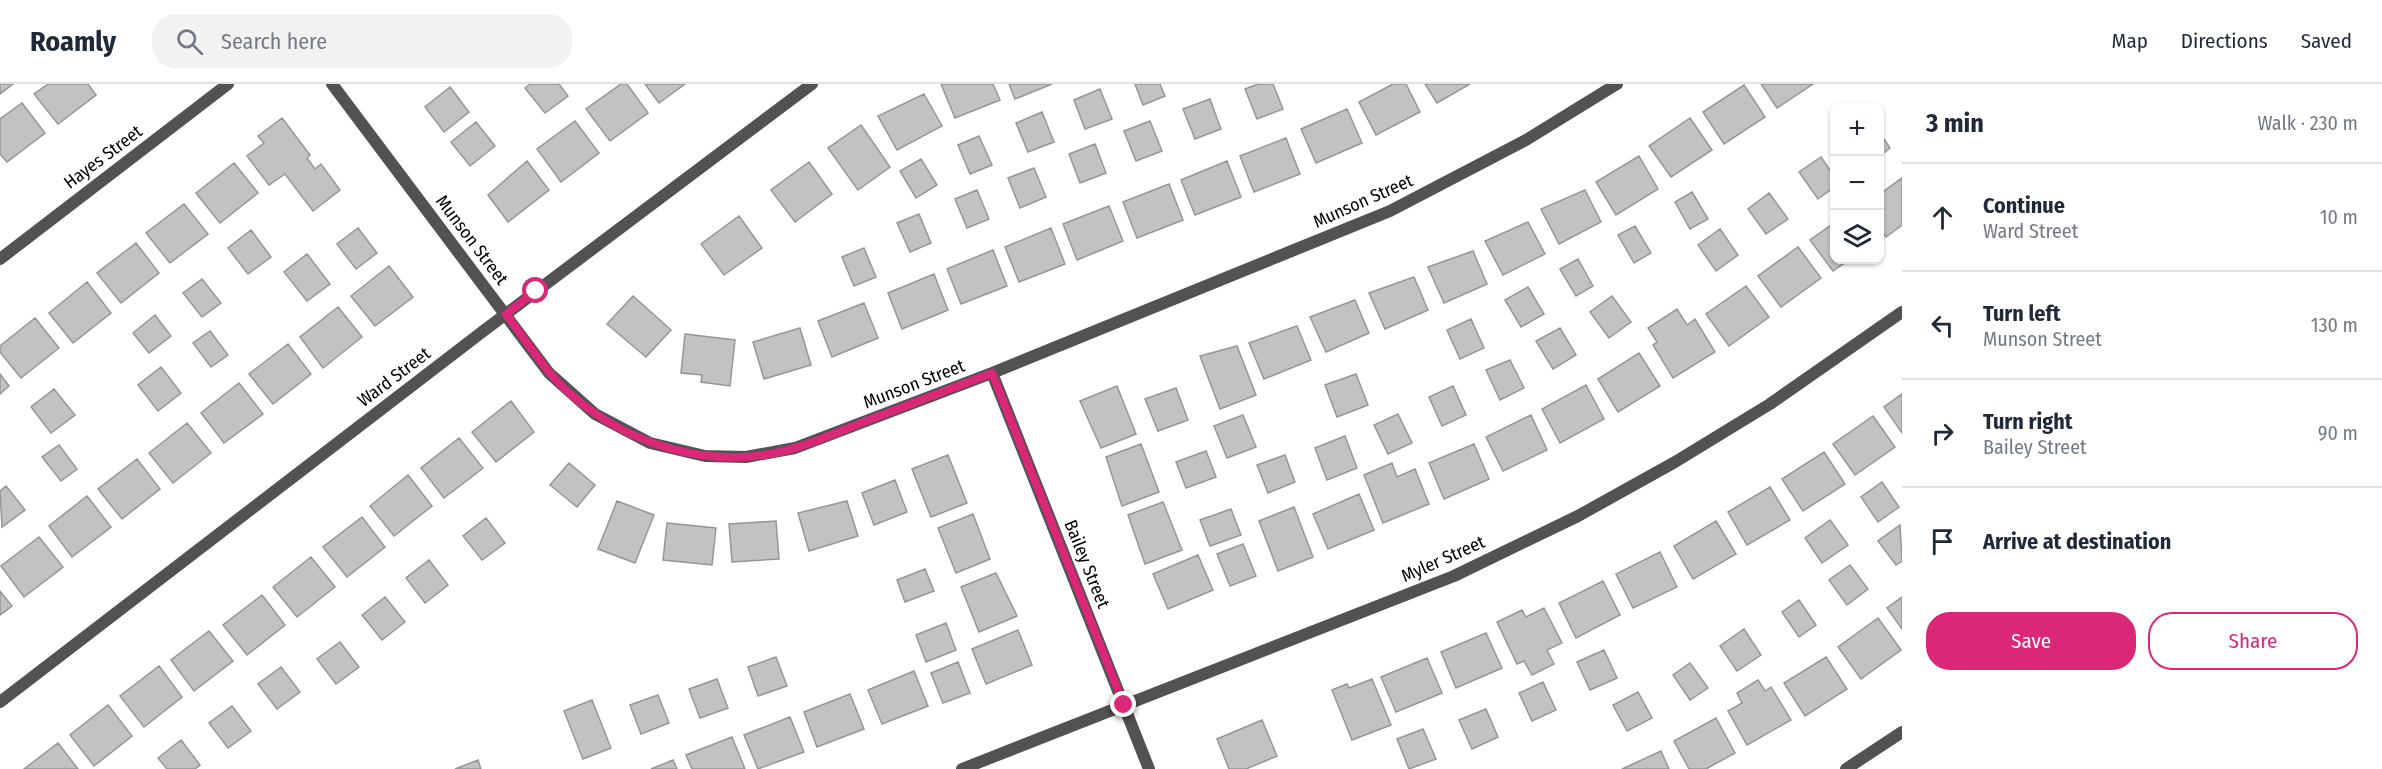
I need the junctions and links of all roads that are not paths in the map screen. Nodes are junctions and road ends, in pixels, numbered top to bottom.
1 (228, 84) edge
2 (332, 84) edge
3 (812, 84) edge
4 (1617, 84) edge
5 (0, 259) edge
6 (1902, 312) edge
7 (506, 314) junction
8 (992, 373) junction
9 (0, 702) edge
10 (1124, 705) junction
11 (1902, 732) edge
12 (962, 769) edge
13 (1149, 769) edge
14 (1846, 769) edge

1 - 5 street, Hayes Street
2 - 7 street, Munson Street
3 - 7 street, Ward Street
4 - 8 street, Munson Street
6 - 10 street, Myler Street
7 - 8 street, Munson Street
7 - 9 street, Ward Street
8 - 10 street, Bailey Street
10 - 12 street, Myler Street
10 - 13 street, Bailey Street
11 - 14 street

